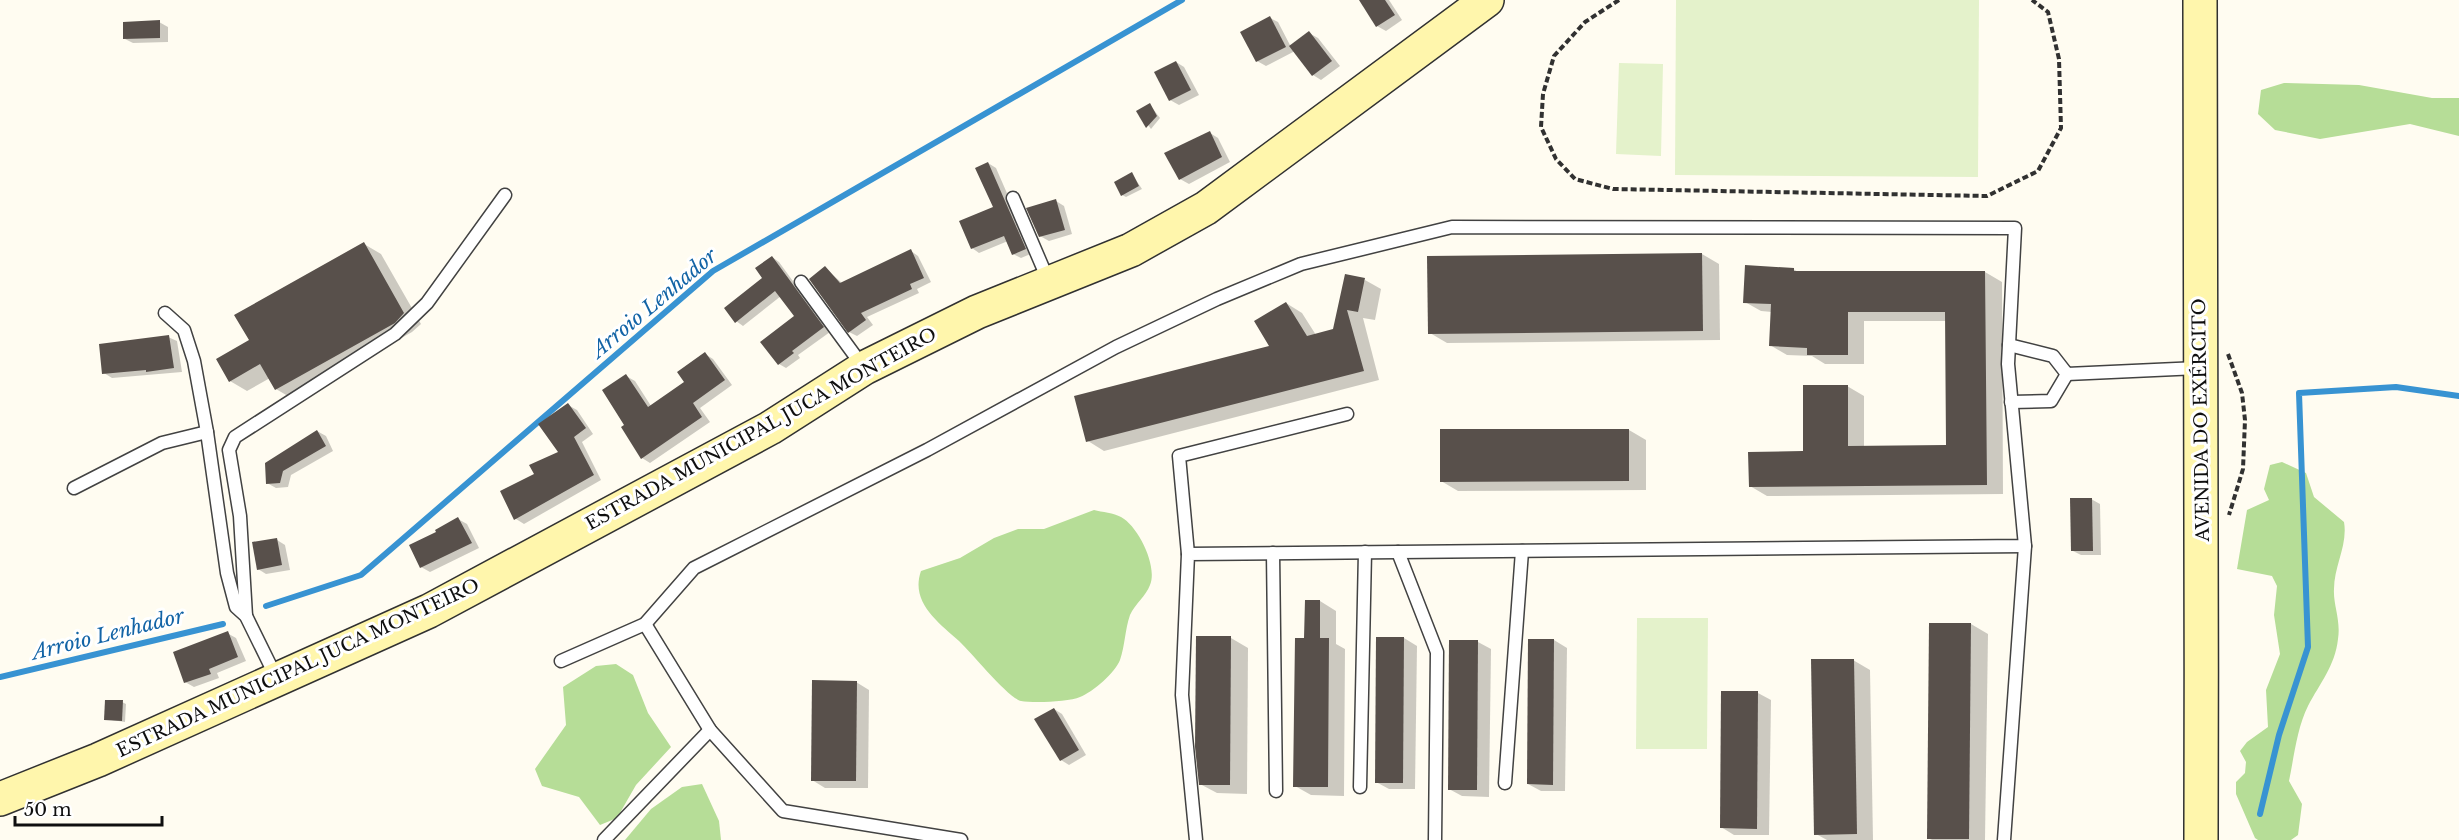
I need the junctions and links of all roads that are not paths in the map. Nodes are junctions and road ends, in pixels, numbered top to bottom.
1 (1487, 0) edge
2 (2200, 0) edge
3 (505, 195) dead end
4 (1013, 198) dead end
5 (801, 282) dead end
6 (1049, 282) junction
7 (165, 314) dead end
8 (2009, 345) junction
9 (864, 368) junction
10 (2200, 368) junction
11 (2067, 374) junction
12 (2011, 402) junction
13 (1347, 414) dead end
14 (207, 432) junction
15 (74, 488) dead end
16 (2025, 546) junction
17 (1522, 550) junction
18 (1365, 552) junction
19 (1398, 552) junction
20 (1273, 553) junction
21 (1188, 554) junction
22 (246, 616) junction
23 (645, 624) junction
24 (561, 661) dead end
25 (278, 680) junction
26 (710, 730) junction
27 (1505, 783) dead end
28 (1360, 786) dead end
29 (1275, 791) dead end
30 (0, 799) edge
31 (604, 840) edge
32 (961, 840) edge
33 (1196, 840) edge
34 (1435, 840) edge
35 (2004, 840) edge
36 (2201, 840) edge

1 - 6 street, ESTRADA MUNICIPAL JUCA MONTEIRO
2 - 10 street, AVENIDA DO EXÉRCITO
3 - 22 lane
4 - 6 lane
5 - 9 lane
6 - 9 street, ESTRADA MUNICIPAL JUCA MONTEIRO
7 - 14 lane
8 - 11 lane
8 - 12 lane
8 - 23 lane
9 - 25 street, ESTRADA MUNICIPAL JUCA MONTEIRO
10 - 11 lane
10 - 36 street, AVENIDA DO EXÉRCITO
11 - 12 lane
12 - 16 lane
13 - 21 lane
14 - 15 lane
14 - 22 lane
16 - 17 lane
16 - 35 lane
17 - 19 lane
17 - 27 lane
18 - 19 lane
18 - 20 lane
18 - 28 lane
19 - 34 lane
20 - 21 lane
20 - 29 lane
21 - 33 lane
22 - 25 lane
23 - 24 lane
23 - 26 lane
25 - 30 street, ESTRADA MUNICIPAL JUCA MONTEIRO
26 - 31 lane
26 - 32 lane

